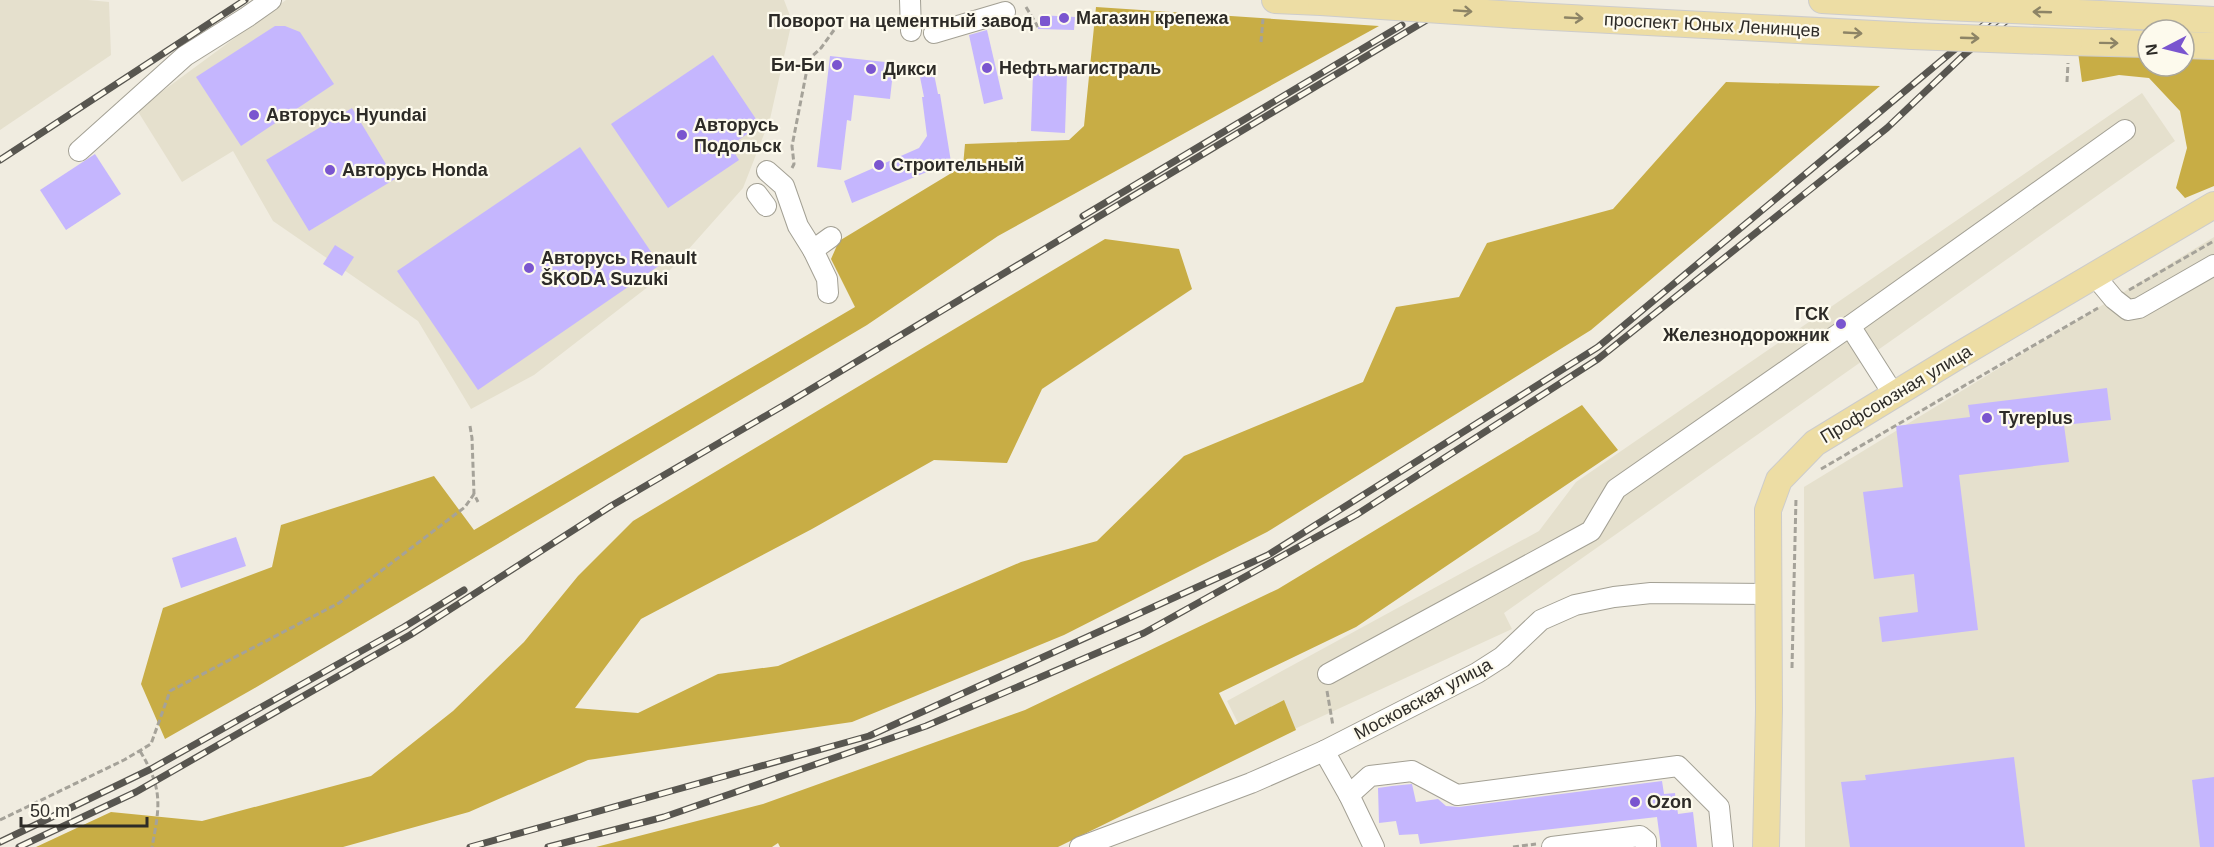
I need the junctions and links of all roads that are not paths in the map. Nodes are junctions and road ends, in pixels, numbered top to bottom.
1 (270, 0) edge
2 (910, 0) edge
3 (1822, 0) edge
4 (1269, 9) edge
5 (1005, 12) dead end
6 (2214, 20) edge
7 (911, 31) dead end
8 (934, 33) dead end
9 (2136, 45) edge
10 (2196, 45) edge
11 (2214, 46) edge
12 (2125, 130) dead end
13 (79, 151) dead end
14 (767, 171) dead end
15 (2214, 205) edge
16 (831, 237) dead end
17 (813, 250) junction
18 (2214, 265) edge
19 (2094, 275) junction
20 (828, 293) dead end
21 (1850, 326) junction
22 (1894, 395) junction
23 (1768, 594) junction
24 (1328, 674) road end
25 (1330, 748) junction
26 (1349, 795) junction
27 (1080, 847) edge
28 (1374, 847) edge
29 (1552, 847) edge
30 (1646, 847) edge
31 (1723, 847) edge
32 (1766, 847) edge

1 - 13 street
2 - 7 street
6 -> 3 main road, проспект Юных Ленинцев, bridge
4 -> 9 main road, проспект Юных Ленинцев, bridge
5 - 8 street
10 - 11 main road
12 - 21 street
14 - 17 street
15 - 19 main road, Профсоюзная улица
16 - 17 street
17 - 20 street
18 - 19 street
19 - 22 main road, Профсоюзная улица
21 - 22 street
21 - 24 street
22 - 23 main road, Профсоюзная улица
23 - 25 street, Московская улица
23 - 32 main road, Профсоюзная улица
25 - 26 street
25 - 27 street, Московская улица
26 - 28 street
26 - 31 street
29 - 30 street

